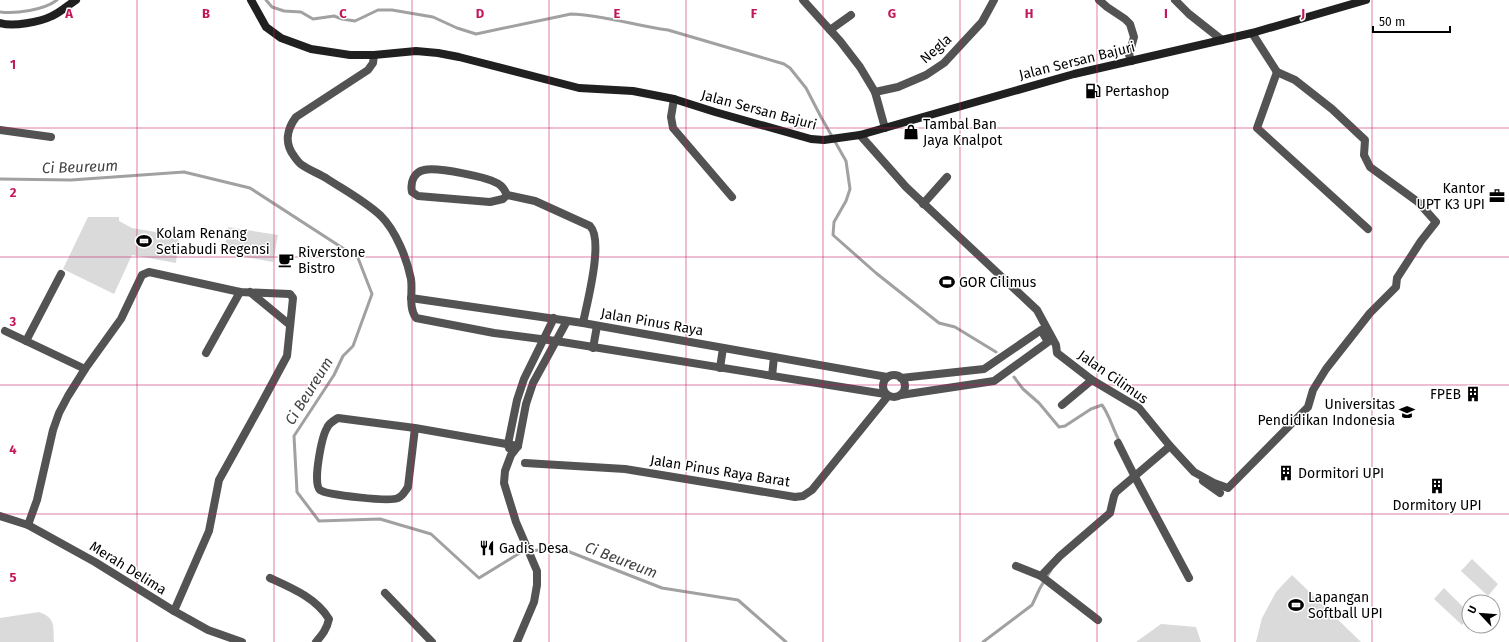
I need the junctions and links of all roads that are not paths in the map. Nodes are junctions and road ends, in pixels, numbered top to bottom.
1 (76, 0) edge
2 (251, 0) edge
3 (803, 0) edge
4 (994, 0) edge
5 (1099, 0) edge
6 (1175, 0) edge
7 (1366, 0) edge
8 (851, 14) dead end
9 (0, 23) edge
10 (830, 30) junction
11 (1252, 33) junction
12 (1222, 40) junction
13 (374, 55) junction
14 (1132, 61) junction
15 (1277, 72) junction
16 (875, 92) junction
17 (674, 99) junction
18 (885, 128) junction
19 (0, 130) edge
20 (860, 135) junction
21 (51, 137) dead end
22 (947, 177) dead end
23 (507, 195) junction
24 (732, 197) dead end
25 (924, 204) junction
26 (1368, 228) dead end
27 (61, 274) dead end
28 (240, 292) junction
29 (250, 292) junction
30 (411, 298) junction
31 (554, 318) junction
32 (567, 321) junction
33 (583, 323) junction
34 (290, 325) junction
35 (597, 326) junction
36 (5, 330) dead end
37 (543, 340) junction
38 (26, 341) junction
39 (556, 341) junction
40 (594, 348) junction
41 (723, 348) junction
42 (206, 353) dead end
43 (774, 357) junction
44 (720, 368) junction
45 (85, 369) junction
46 (772, 376) junction
47 (887, 377) junction
48 (901, 378) junction
49 (1092, 380) junction
50 (886, 395) junction
51 (901, 395) junction
52 (1062, 405) dead end
53 (415, 428) junction
54 (1118, 443) dead end
55 (508, 444) junction
56 (518, 446) junction
57 (1170, 446) junction
58 (511, 455) junction
59 (525, 463) dead end
60 (1194, 472) junction
61 (1135, 477) junction
62 (1220, 493) dead end
63 (0, 516) edge
64 (28, 525) junction
65 (1016, 566) dead end
66 (1041, 576) junction
67 (270, 578) dead end
68 (1189, 578) dead end
69 (385, 593) dead end
70 (174, 611) junction
71 (1098, 620) dead end
72 (242, 642) edge
73 (316, 642) edge
74 (432, 642) edge
75 (517, 642) edge

1 - 9 main road
2 - 13 main road, Jalan Sersan Bajuri
3 - 10 street
4 - 16 street, Negla
5 - 14 street
6 - 12 street
7 - 11 main road, Jalan Sersan Bajuri
8 - 10 street
10 - 16 street
11 - 12 main road, Jalan Sersan Bajuri
11 - 15 street
12 - 14 main road, Jalan Sersan Bajuri
13 - 17 main road, Jalan Sersan Bajuri
13 - 30 street
14 - 18 main road, Jalan Sersan Bajuri
15 - 26 street
15 - 60 street, Jalan Cilimus
16 - 18 street
17 - 20 main road, Jalan Sersan Bajuri
17 - 24 street
18 - 20 main road, Jalan Sersan Bajuri
19 - 21 street
20 - 25 street, Jalan Cilimus
22 - 25 street
23 - 23 street
23 - 33 street
25 - 49 street, Jalan Cilimus
27 - 38 street
28 - 29 street
28 - 42 street
28 - 45 street
29 - 34 street
29 - 34 street
30 - 31 street, Jalan Pinus Raya
30 - 37 street, Jalan Pinus Raya
31 - 32 street, Jalan Pinus Raya
31 - 37 street
32 - 33 street, Jalan Pinus Raya
32 - 39 street
33 - 35 street, Jalan Pinus Raya
34 - 70 street
35 - 40 street
35 - 41 street, Jalan Pinus Raya
36 - 38 street
37 - 39 street, Jalan Pinus Raya
37 - 55 street
38 - 45 street
39 - 40 street, Jalan Pinus Raya
39 - 56 street
40 - 44 street, Jalan Pinus Raya
41 - 43 street, Jalan Pinus Raya
41 - 44 street
43 - 46 street
43 - 47 street, Jalan Pinus Raya
44 - 46 street, Jalan Pinus Raya
45 - 64 street
46 - 50 street, Jalan Pinus Raya
47 - 48 street, Jalan Pinus Raya
47 - 50 street
48 - 51 street
48 - 51 street, Jalan Pinus Raya
49 - 52 street
49 - 57 street, Jalan Cilimus
50 - 51 street, Jalan Pinus Raya
50 - 59 street, Jalan Pinus Raya Barat
53 - 53 street
53 - 55 street
54 - 61 street
55 - 56 street
55 - 58 street
56 - 58 street
57 - 60 street, Jalan Cilimus
57 - 61 street
58 - 75 street
60 - 62 street
61 - 66 street
61 - 68 street
63 - 64 street, Merah Delima
64 - 70 street, Merah Delima
65 - 66 street
66 - 71 street
67 - 73 street
69 - 74 street
70 - 72 street, Merah Delima

